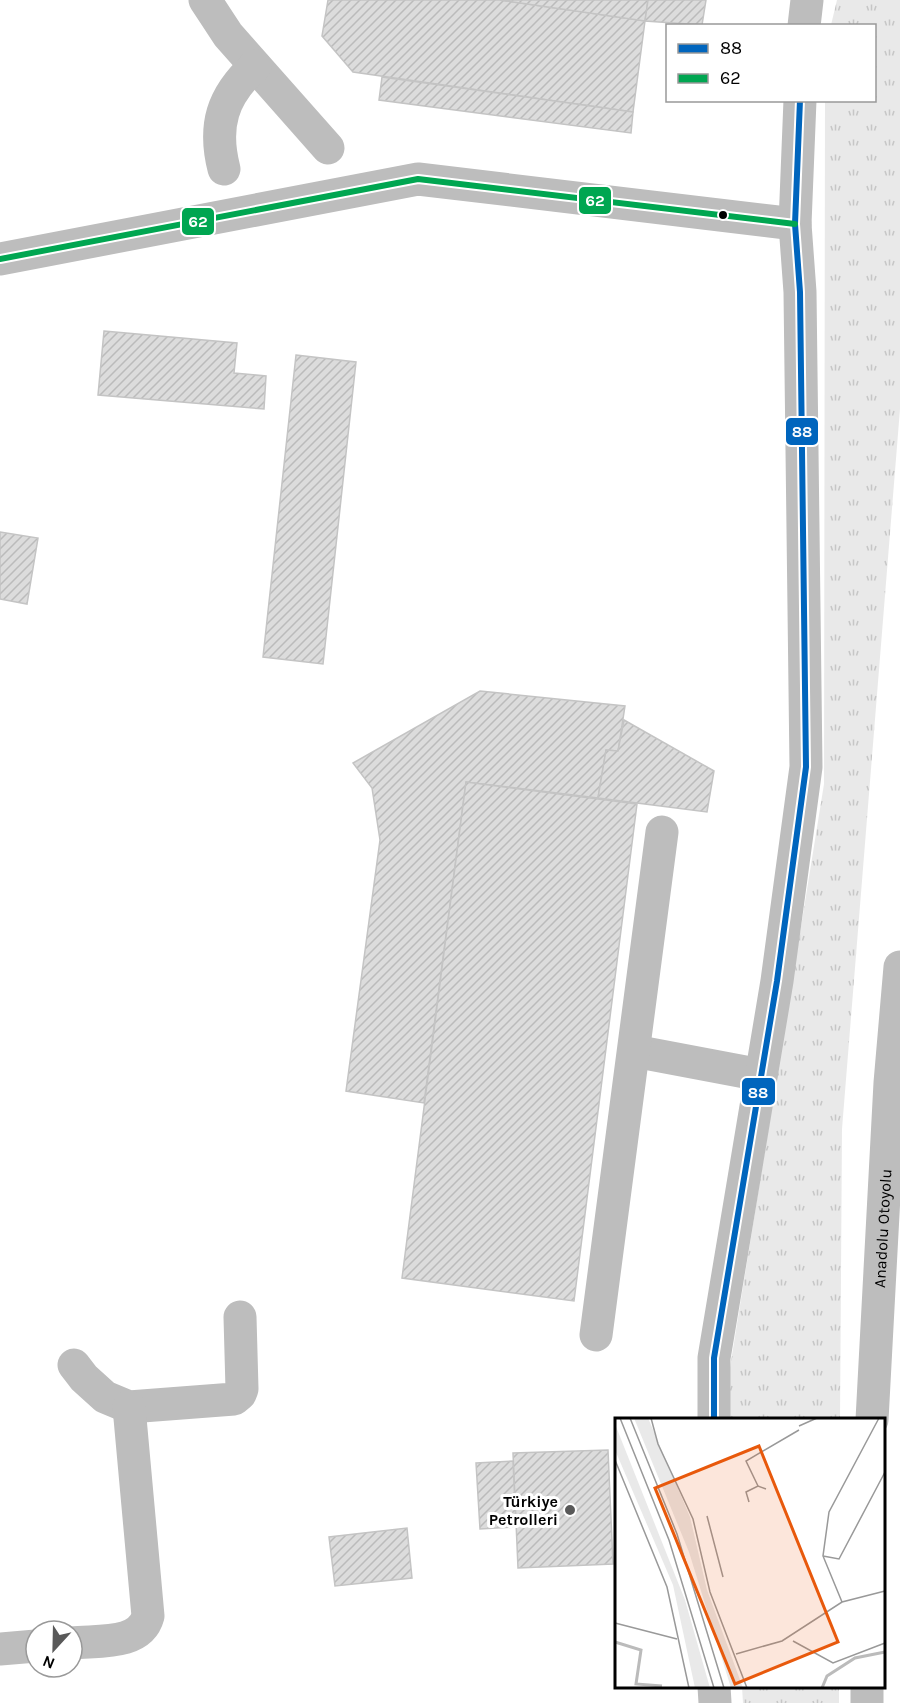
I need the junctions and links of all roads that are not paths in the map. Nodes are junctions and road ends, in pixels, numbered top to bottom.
1 (205, 0) edge
2 (807, 0) edge
3 (804, 24) edge
4 (255, 66) junction
5 (800, 102) edge
6 (328, 148) dead end
7 (224, 169) dead end
8 (795, 224) junction
9 (0, 259) edge
10 (662, 832) dead end
11 (900, 967) edge
12 (634, 1051) junction
13 (761, 1075) junction
14 (240, 1317) dead end
15 (596, 1335) dead end
16 (74, 1365) dead end
17 (129, 1407) junction
18 (714, 1418) edge
19 (872, 1418) edge
20 (84, 1642) edge
21 (24, 1647) edge
22 (0, 1649) edge
23 (714, 1688) edge
24 (715, 1703) edge

1 - 4 main road
2 - 3 main road
4 - 6 main road
4 - 7 main road
5 - 8 main road
8 - 9 main road
8 - 13 main road
10 - 12 main road
11 - 19 main road, Anadolu Otoyolu
12 - 13 main road
12 - 15 main road
13 - 18 main road
14 - 17 main road
16 - 17 main road
17 - 20 main road
21 - 22 main road
23 - 24 main road

